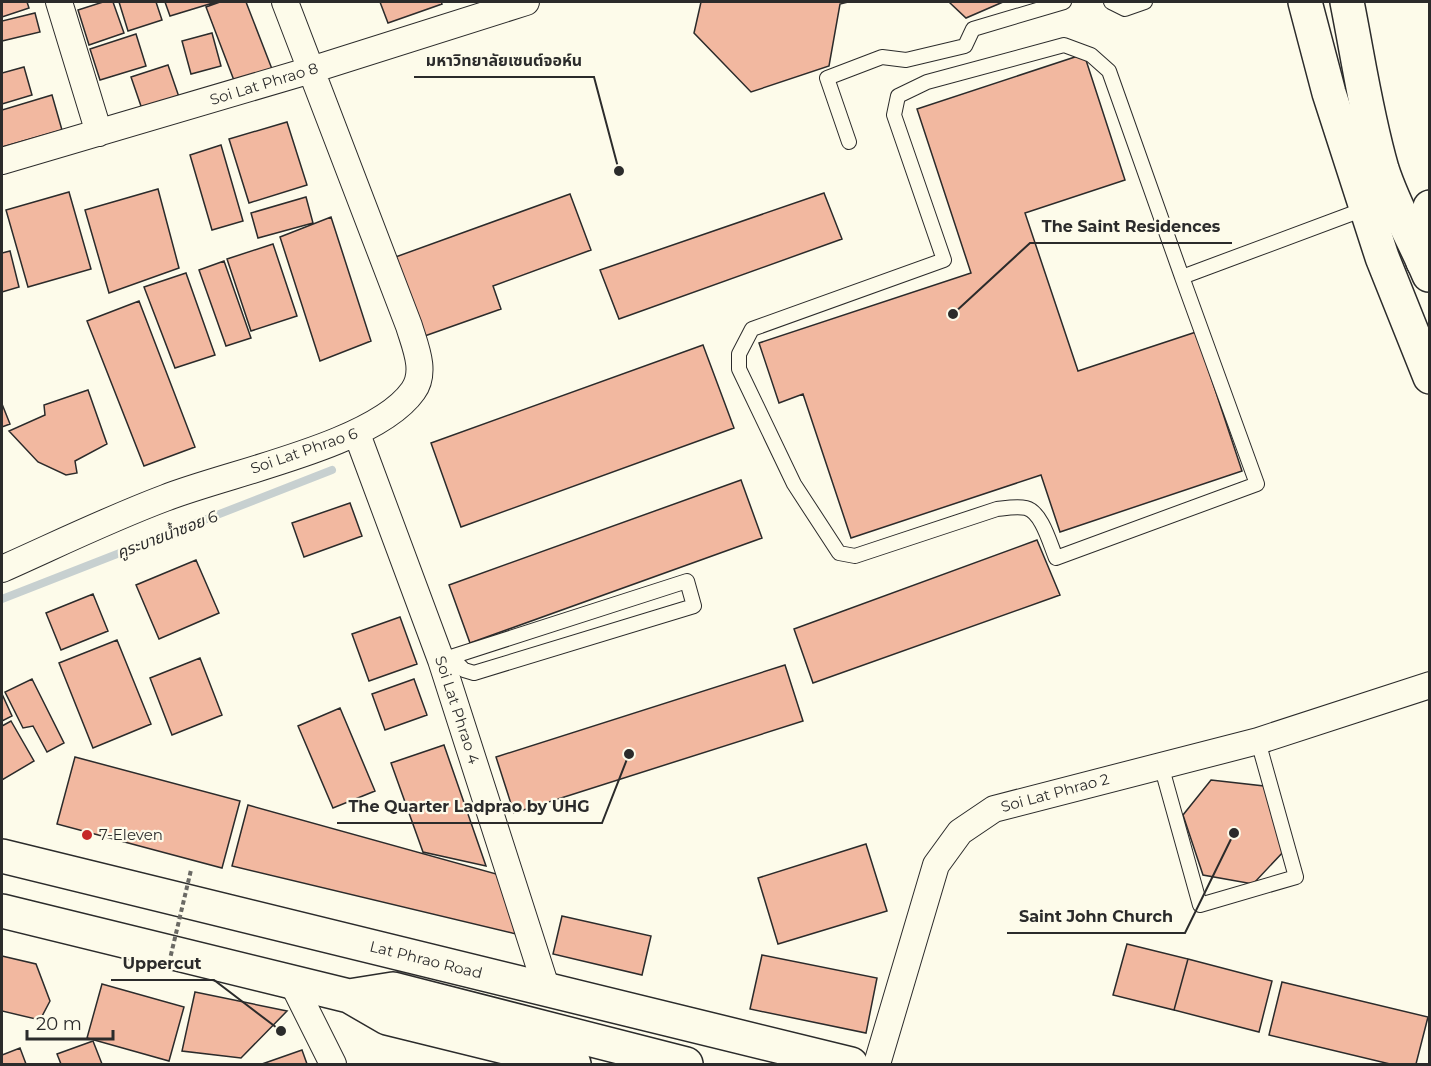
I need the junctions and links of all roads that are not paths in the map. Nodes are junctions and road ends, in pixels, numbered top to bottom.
1 (59, 2) edge
2 (285, 2) edge
3 (526, 2) edge
4 (1064, 2) edge
5 (1111, 2) edge
6 (1145, 2) edge
7 (1305, 2) edge
8 (1347, 2) edge
9 (498, 6) edge
10 (311, 70) junction
11 (99, 133) junction
12 (849, 142) dead end
13 (2, 161) edge
14 (1430, 207) edge
15 (1367, 208) junction
16 (1426, 269) edge
17 (1182, 277) junction
18 (1430, 377) edge
19 (357, 434) junction
20 (2, 569) edge
21 (446, 659) junction
22 (1430, 685) edge
23 (1258, 741) junction
24 (1161, 765) junction
25 (2, 856) edge
26 (2, 911) edge
27 (292, 982) junction
28 (548, 990) junction
29 (349, 996) junction
30 (333, 1065) edge
31 (574, 1065) edge
32 (686, 1065) edge
33 (851, 1065) edge
34 (877, 1065) edge

1 - 11 street
2 - 10 street, Soi Lat Phrao 6
3 - 9 street, Soi Lat Phrao 8
4 - 12 lane
5 - 6 lane
7 - 15 main road
8 - 16 main road
9 - 10 street, Soi Lat Phrao 8
10 - 11 street, Soi Lat Phrao 8
10 - 19 street, Soi Lat Phrao 6
11 - 13 street, Soi Lat Phrao 8
14 - 16 main road
15 - 17 lane
15 - 18 main road
17 - 17 lane
19 - 20 street, Soi Lat Phrao 6
19 - 21 street, Soi Lat Phrao 4
21 - 21 lane
21 - 28 street, Soi Lat Phrao 4
22 - 23 street, Soi Lat Phrao 2
23 - 24 street, Soi Lat Phrao 2
23 - 24 lane
24 - 34 street, Soi Lat Phrao 2
25 - 28 main road, Lat Phrao Road
26 - 27 main road
27 - 29 main road
27 - 30 street
28 - 33 main road, Lat Phrao Road
29 - 31 main road
29 - 32 main road

